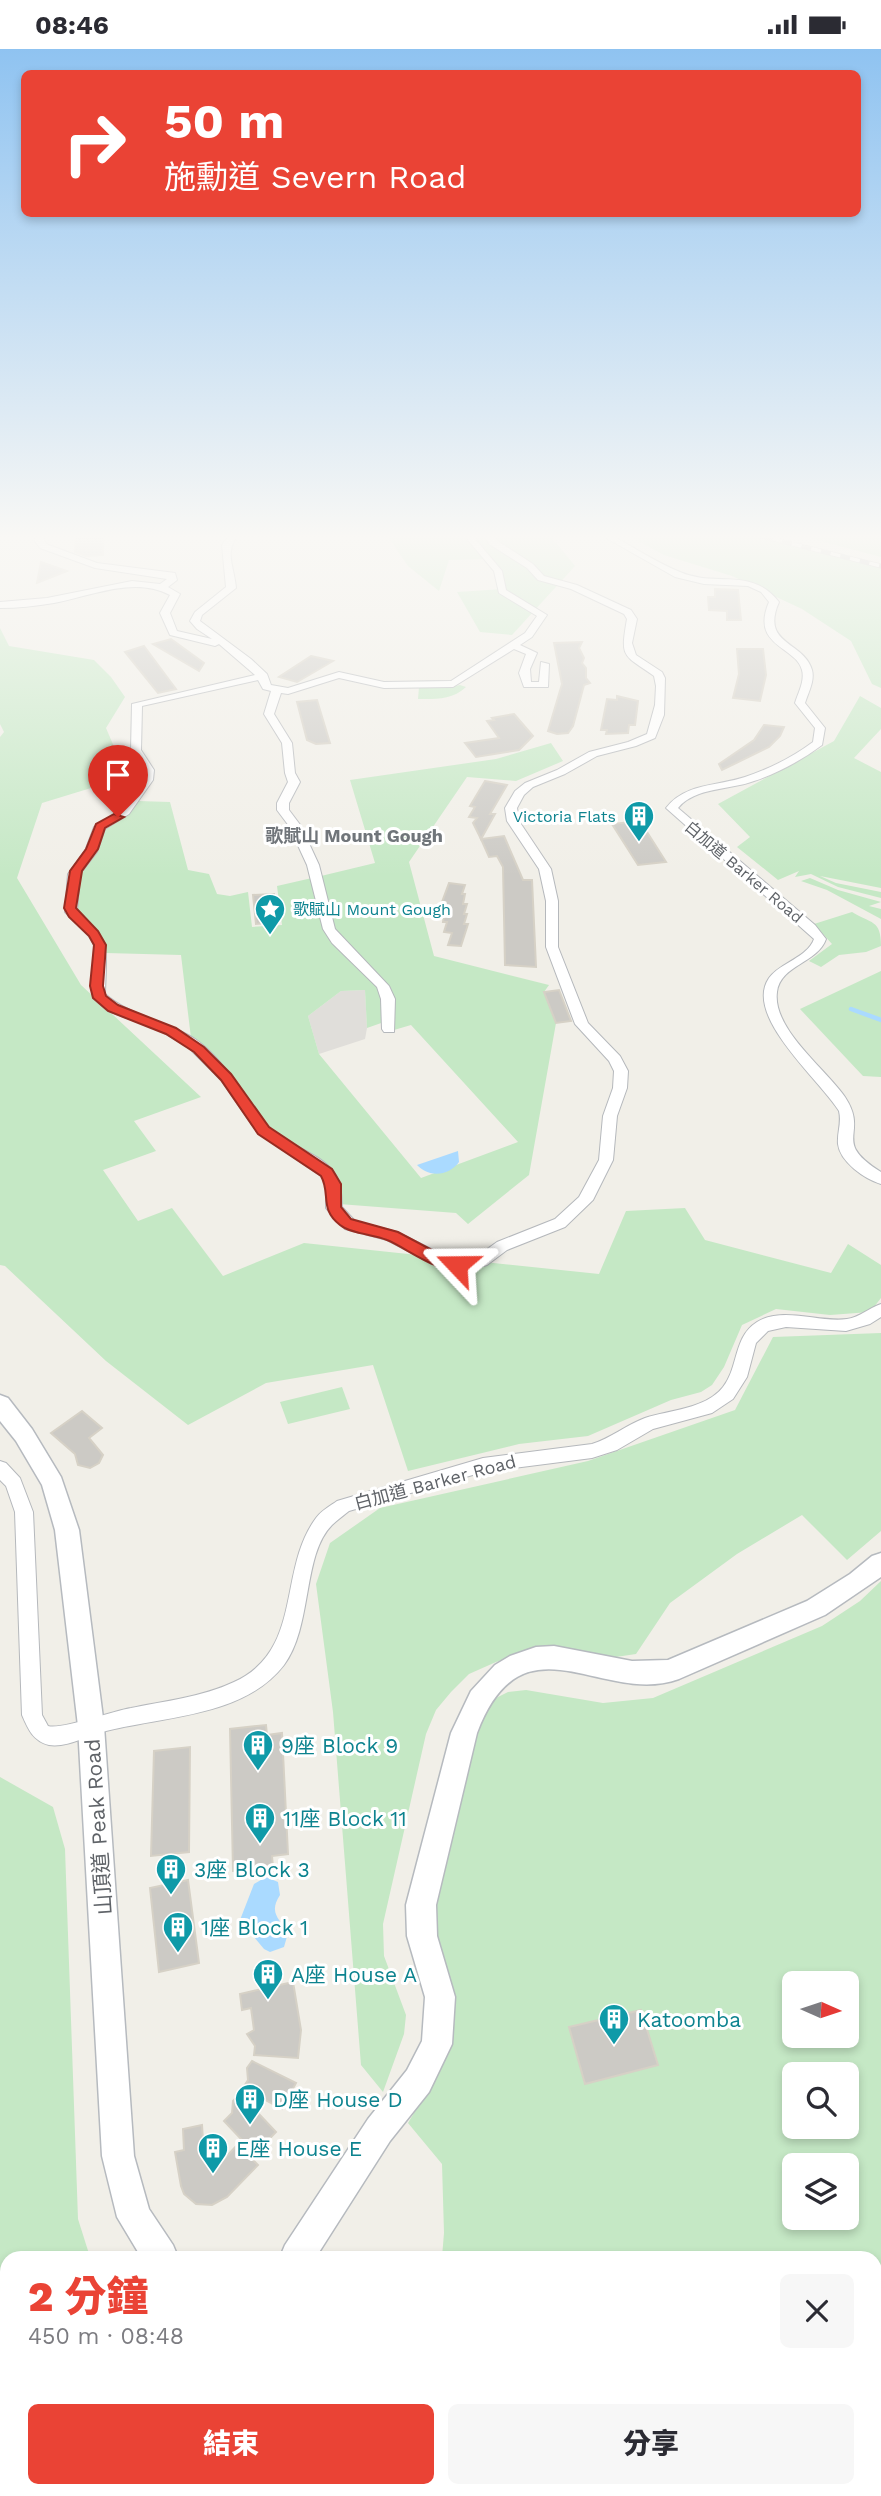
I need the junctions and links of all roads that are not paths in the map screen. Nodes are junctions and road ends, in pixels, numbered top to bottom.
1 (232, 648) edge
2 (507, 648) edge
3 (520, 648) edge
4 (629, 648) edge
5 (788, 648) edge
6 (544, 664) dead end
7 (263, 676) junction
8 (276, 691) junction
9 (389, 1030) dead end
10 (881, 1179) edge
11 (881, 1310) edge
12 (0, 1404) edge
13 (0, 1468) edge
14 (881, 1563) edge
15 (91, 1726) junction
16 (323, 2221) junction
17 (154, 2251) edge
18 (301, 2251) edge
19 (310, 2251) edge

1 - 7 street
2 - 8 street
3 - 6 street
4 - 7 street
5 - 10 street, 白加道 Barker Road
7 - 8 street
8 - 9 street
11 - 15 street, 白加道 Barker Road
12 - 15 main road, 山頂道 Peak Road
13 - 15 street, 白加道 Barker Road
14 - 16 main road
15 - 17 main road, 山頂道 Peak Road
16 - 18 main road
16 - 19 main road

